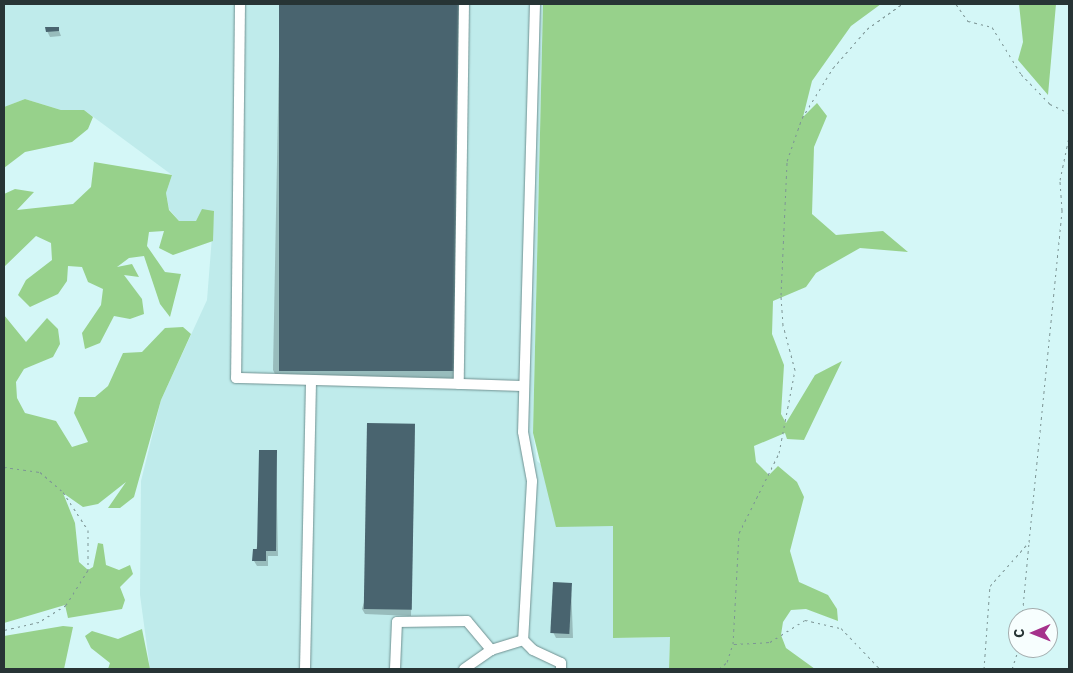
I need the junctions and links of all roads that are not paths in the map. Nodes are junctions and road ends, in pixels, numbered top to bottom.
1 (240, 4) edge
2 (464, 4) edge
3 (535, 4) edge
4 (311, 380) junction
5 (459, 384) junction
6 (524, 386) junction
7 (523, 640) junction
8 (491, 650) junction
9 (306, 669) edge
10 (396, 669) edge
11 (464, 669) edge
12 (561, 669) edge

1 - 4 lane
2 - 5 lane
3 - 6 lane
4 - 5 lane
4 - 9 lane
5 - 6 lane
6 - 7 lane
7 - 8 lane
7 - 12 lane
8 - 10 lane
8 - 11 lane

